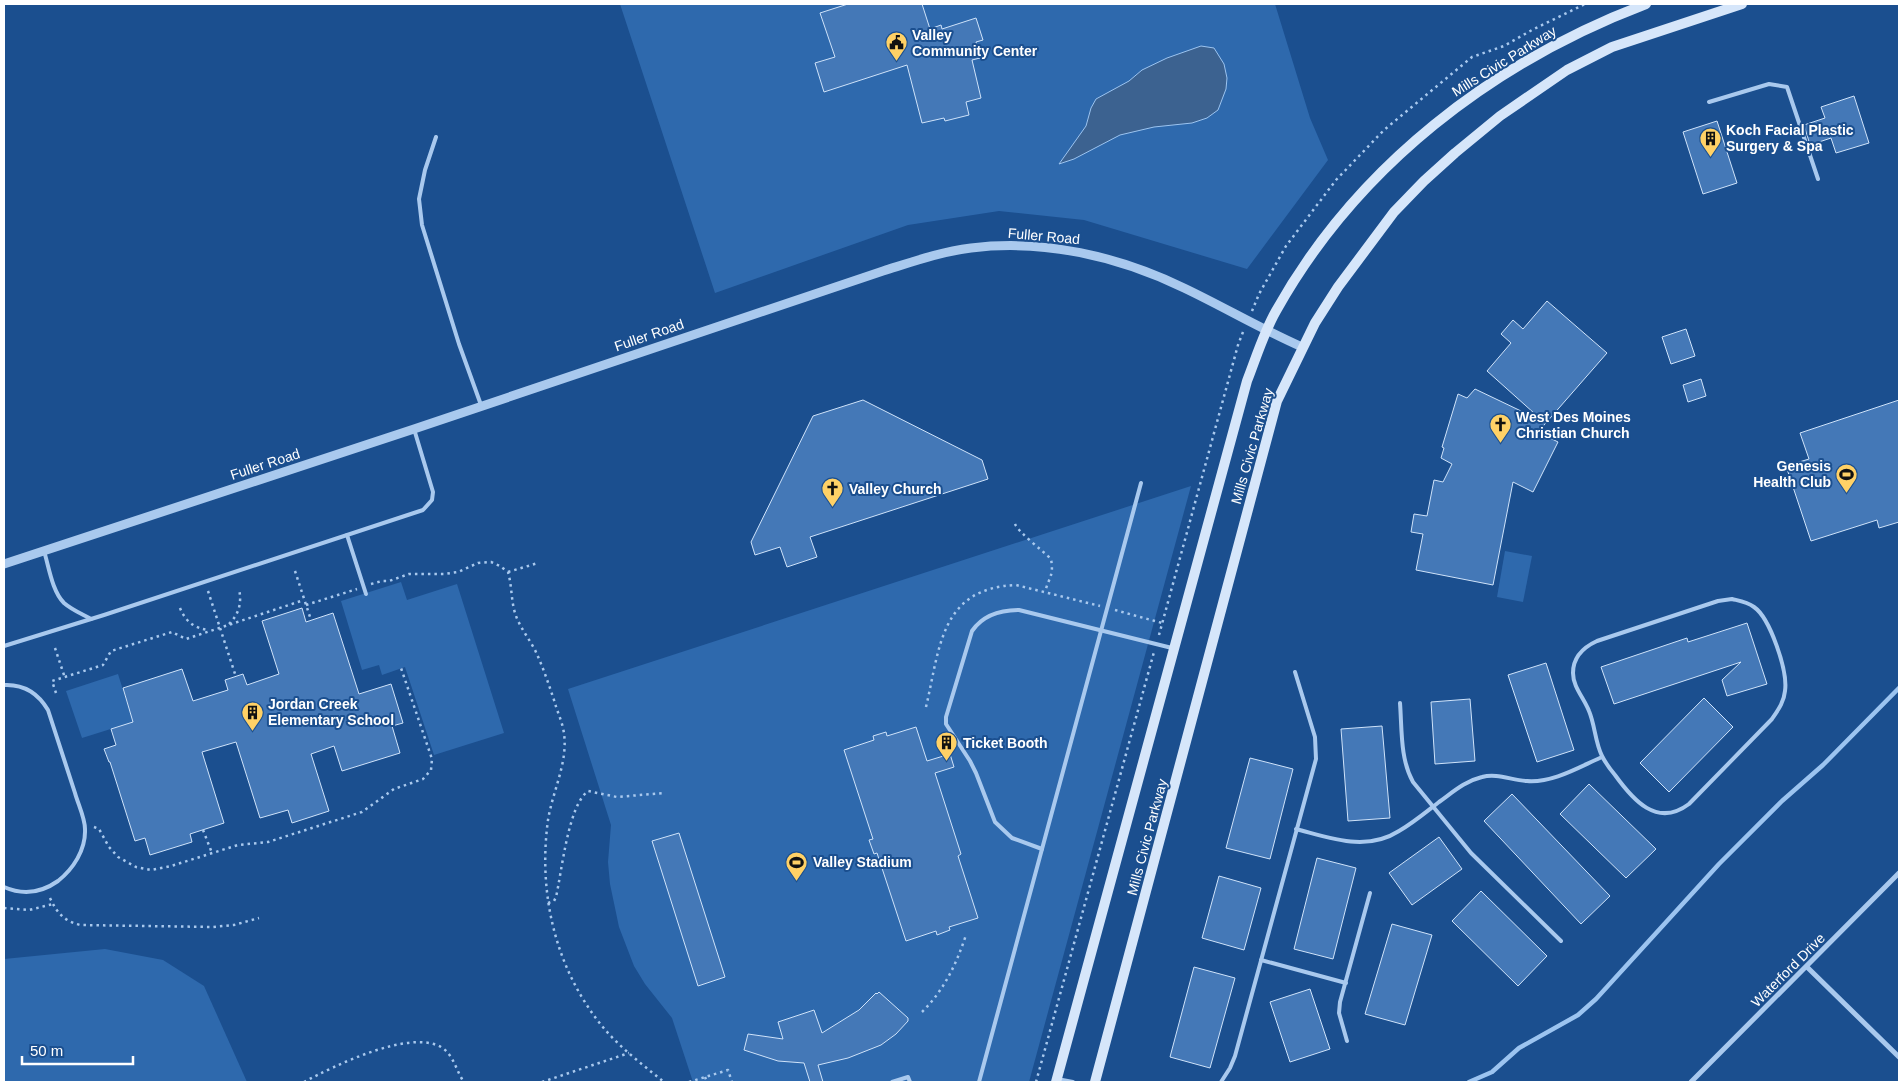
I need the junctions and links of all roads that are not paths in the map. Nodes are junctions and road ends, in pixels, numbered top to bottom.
1 (1646, 4) edge
2 (1742, 4) edge
3 (1709, 102) dead end
4 (436, 137) dead end
5 (1818, 179) dead end
6 (1267, 332) junction
7 (1302, 347) junction
8 (482, 406) junction
9 (414, 429) junction
10 (1142, 483) dead end
11 (347, 535) junction
12 (44, 551) junction
13 (4, 564) edge
14 (366, 594) dead end
15 (91, 619) junction
16 (1101, 630) junction
17 (4, 646) edge
18 (1174, 648) junction
19 (1295, 672) dead end
20 (4, 685) edge
21 (1400, 703) dead end
22 (1602, 757) junction
23 (1433, 807) junction
24 (1296, 829) junction
25 (1042, 849) junction
26 (1899, 873) edge
27 (4, 887) edge
28 (1370, 893) dead end
29 (1561, 941) dead end
30 (1261, 960) junction
31 (1807, 967) junction
32 (1346, 983) junction
33 (1348, 1041) dead end
34 (1899, 1057) edge
35 (1057, 1081) edge
36 (892, 1082) edge
37 (910, 1082) edge
38 (979, 1082) edge
39 (1073, 1082) edge
40 (1095, 1082) edge
41 (1220, 1082) edge
42 (1691, 1082) edge

1 - 6 main road, Mills Civic Parkway
2 - 7 main road, Mills Civic Parkway
3 - 5 lane
4 - 8 lane
6 - 7 street, Fuller Road
6 - 8 street, Fuller Road
6 - 18 main road, Mills Civic Parkway
7 - 40 main road, Mills Civic Parkway
8 - 9 street, Fuller Road
9 - 11 lane
9 - 12 street, Fuller Road
10 - 16 lane
11 - 14 lane
11 - 15 lane
12 - 13 street, Fuller Road
12 - 15 lane
15 - 17 lane
16 - 18 lane
16 - 25 lane
16 - 25 lane
18 - 35 main road, Mills Civic Parkway
19 - 24 lane
20 - 27 lane
21 - 23 lane
22 - 22 lane
22 - 23 lane
23 - 24 lane
23 - 29 lane
24 - 30 lane
25 - 38 lane
26 - 31 street, Waterford Drive
28 - 32 lane
30 - 32 lane
30 - 41 lane
31 - 34 street
31 - 42 street, Waterford Drive
32 - 33 lane
35 - 39 lane
36 - 37 lane

